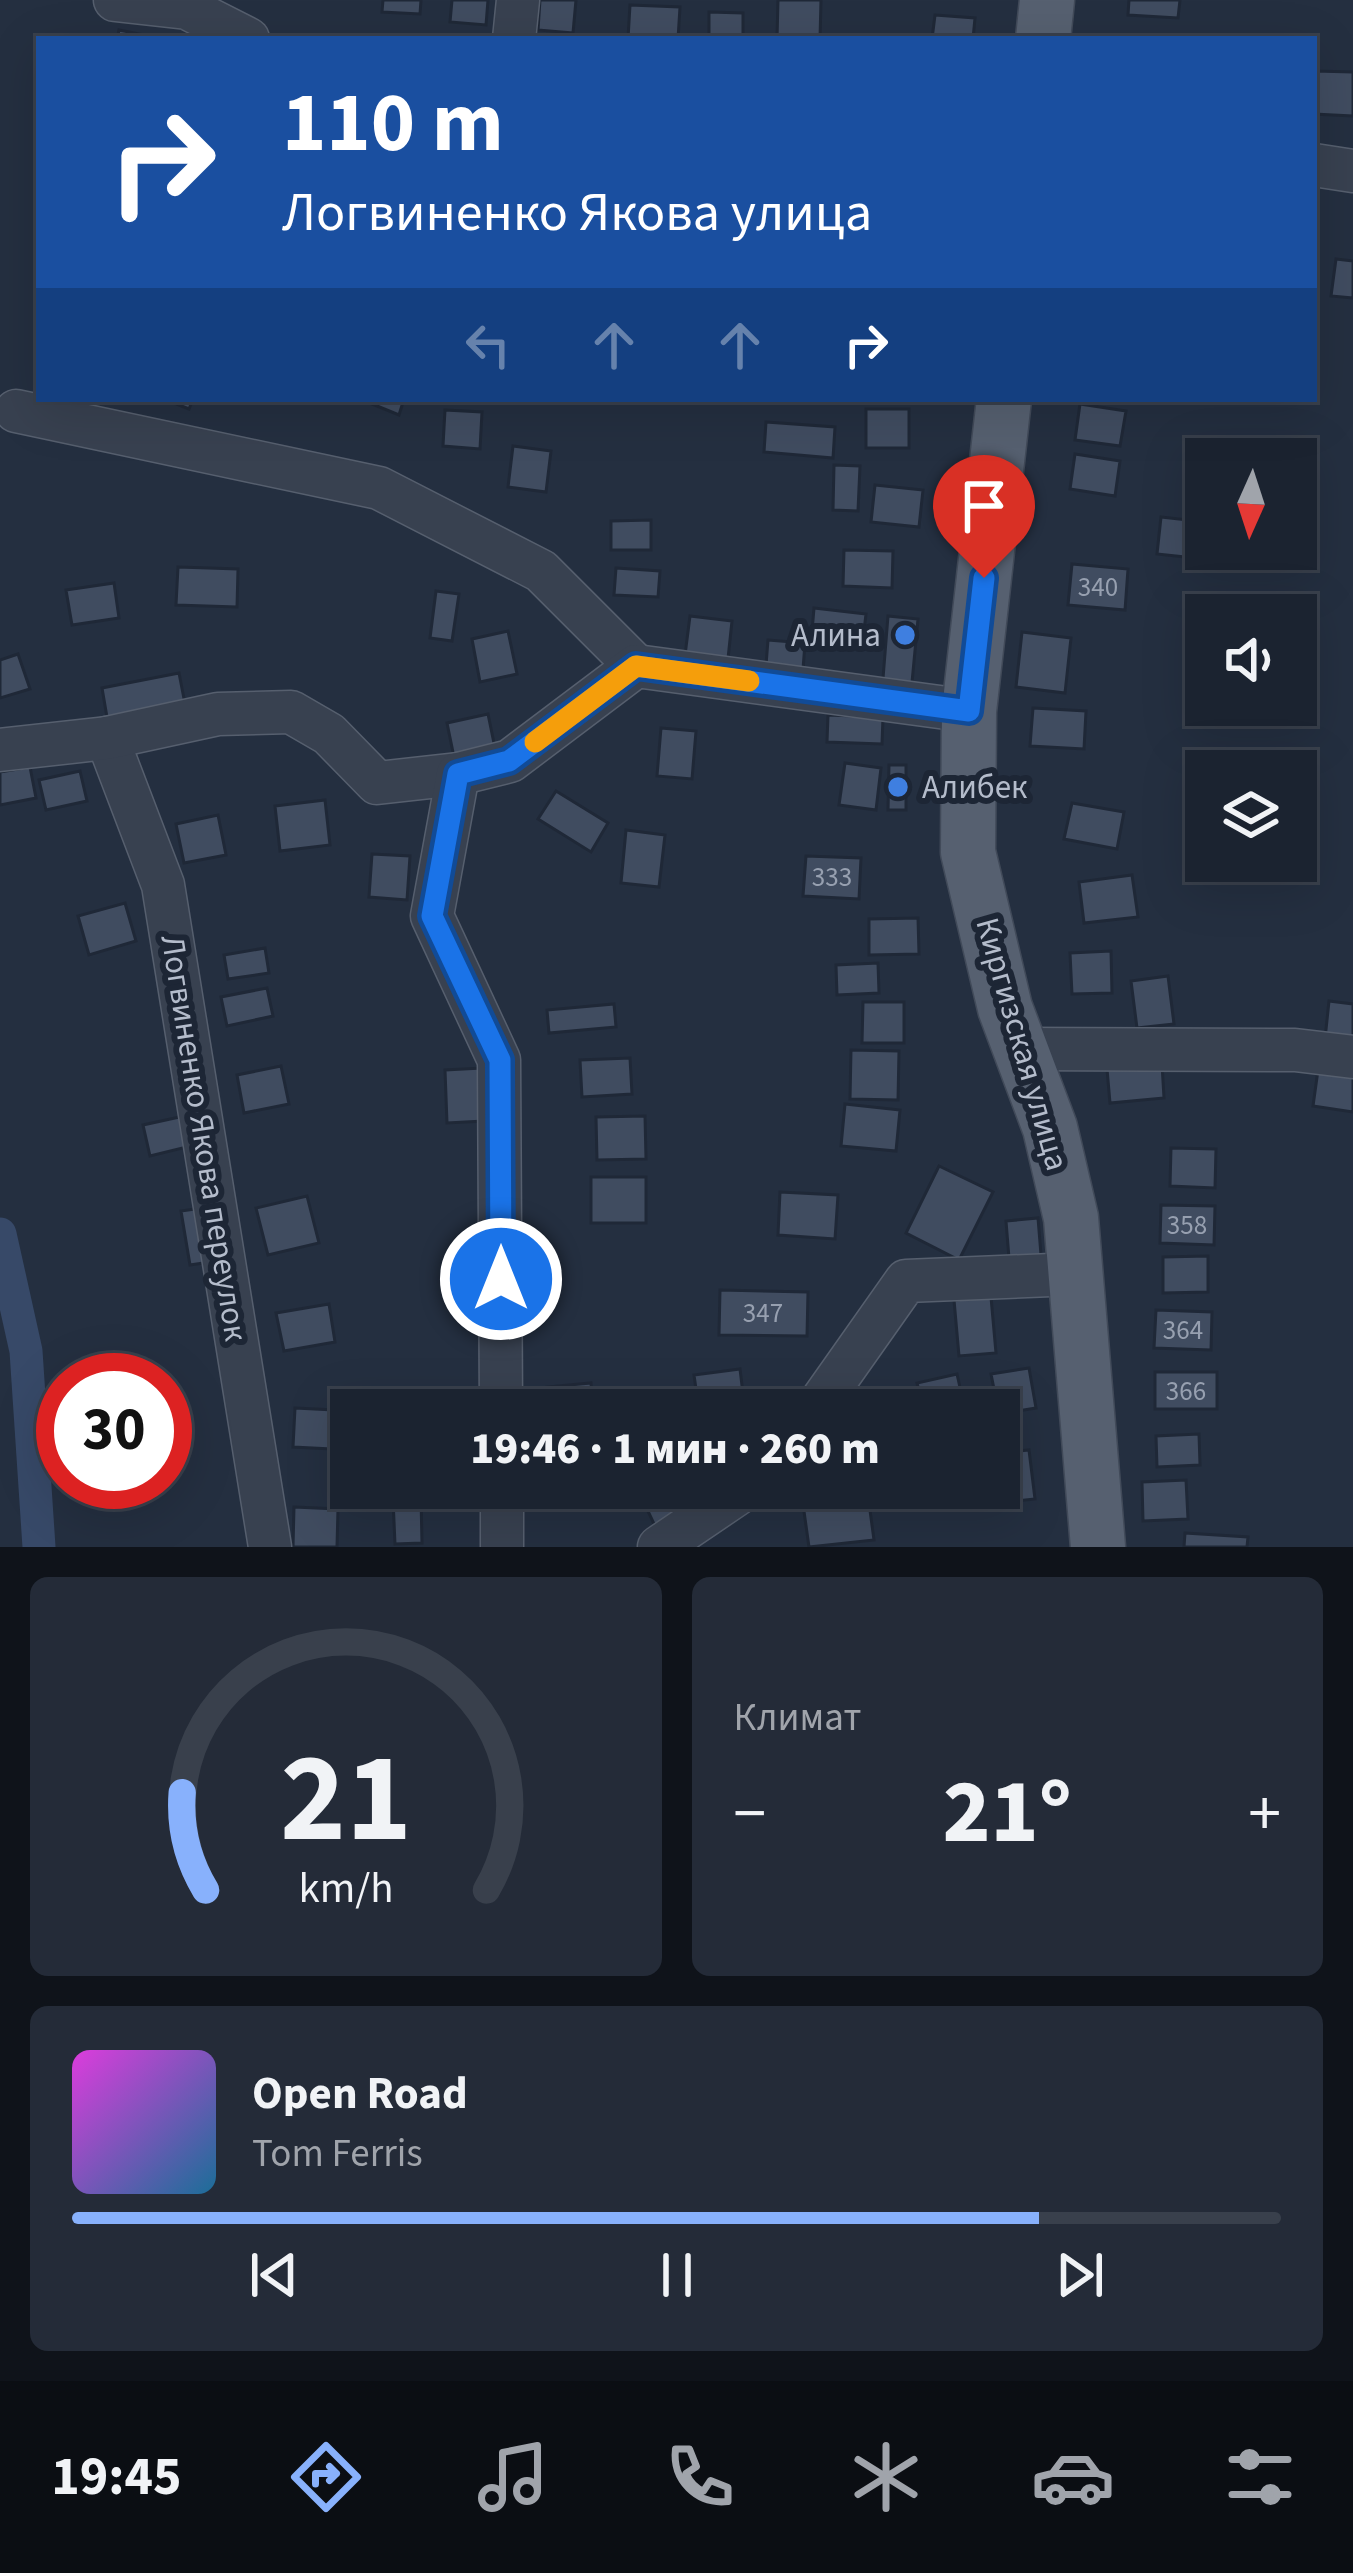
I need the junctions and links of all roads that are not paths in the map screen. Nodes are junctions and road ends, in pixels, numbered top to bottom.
1 (116, 0) edge
2 (518, 0) edge
3 (1047, 0) edge
4 (242, 36) edge
5 (514, 36) edge
6 (1043, 36) edge
7 (1317, 165) edge
8 (1353, 171) edge
9 (1004, 402) edge
10 (16, 411) dead end
11 (636, 666) junction
12 (969, 711) junction
13 (107, 738) junction
14 (0, 750) edge
15 (458, 774) junction
16 (1021, 1049) junction
17 (1353, 1058) edge
18 (1075, 1274) junction
19 (501, 1389) edge
20 (830, 1389) edge
21 (502, 1509) edge
22 (715, 1509) edge
23 (270, 1547) edge
24 (502, 1547) edge
25 (659, 1547) edge
26 (1098, 1547) edge

1 - 4 street
2 - 5 street
3 - 6 main road
7 - 8 street
9 - 12 main road, Киргизская улица
10 - 11 street
11 - 12 street
11 - 15 street
12 - 16 main road, Киргизская улица
13 - 14 street
13 - 15 street
13 - 23 street, Логвиненко Якова переулок
15 - 19 street
16 - 17 street
16 - 18 main road, Киргизская улица
18 - 20 street
18 - 26 main road, Киргизская улица
21 - 24 street
22 - 25 street

